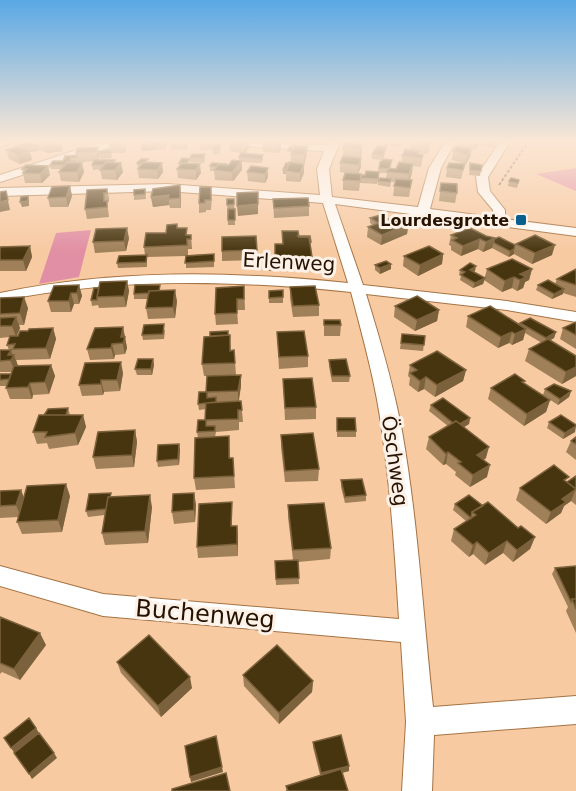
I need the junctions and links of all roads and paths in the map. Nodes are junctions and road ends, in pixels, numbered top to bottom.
1 (324, 179) edge
2 (432, 179) edge
3 (482, 179) edge
4 (502, 179) edge
5 (0, 192) edge
6 (326, 199) junction
7 (423, 212) junction
8 (499, 221) junction
9 (514, 223) junction
10 (576, 232) edge
11 (357, 288) junction
12 (0, 297) edge
13 (576, 317) edge
14 (0, 576) edge
15 (414, 632) junction
16 (576, 710) edge
17 (420, 722) junction
18 (417, 791) edge

1 - 6 street, Öschweg
2 - 7 street
3 - 8 street
4 - 9 path
5 - 6 street
6 - 7 street
6 - 11 street, Öschweg
7 - 8 street
8 - 9 street
9 - 10 street
11 - 12 street, Erlenweg
11 - 13 street, Erlenweg
11 - 15 street, Öschweg
14 - 15 street, Buchenweg
15 - 17 street, Öschweg
16 - 17 street
17 - 18 street, Öschweg

